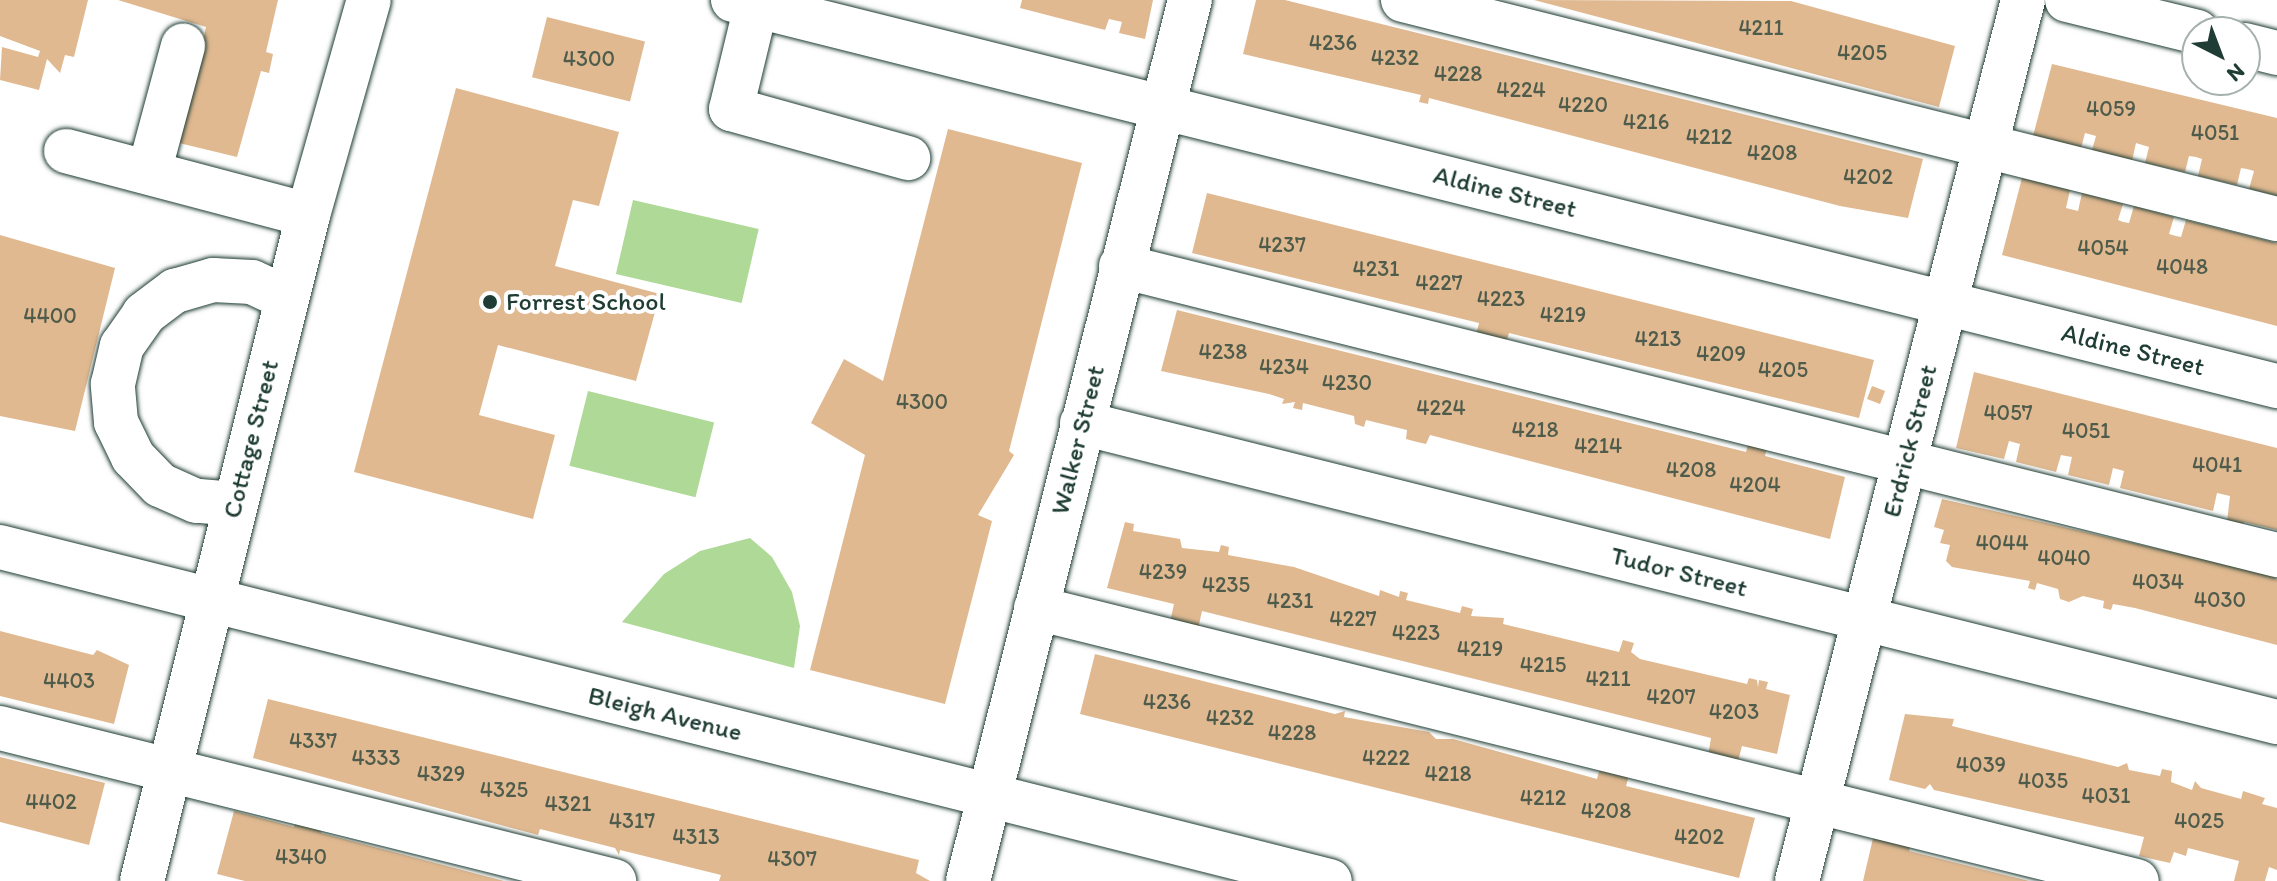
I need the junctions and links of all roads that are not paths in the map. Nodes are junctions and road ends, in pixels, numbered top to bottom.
1 (369, 0) edge
2 (1190, 0) edge
3 (1403, 0) edge
4 (2023, 0) edge
5 (2067, 0) edge
6 (744, 3) edge
7 (2181, 28) edge
8 (183, 46) dead end
9 (1164, 105) junction
10 (1983, 146) junction
11 (66, 151) dead end
12 (908, 158) dead end
13 (149, 172) junction
14 (308, 215) junction
15 (2277, 219) edge
16 (1121, 266) junction
17 (287, 298) junction
18 (1946, 303) junction
19 (2277, 386) edge
20 (1082, 423) junction
21 (1904, 463) junction
22 (234, 504) junction
23 (0, 547) edge
24 (2277, 555) edge
25 (211, 600) junction
26 (1036, 608) junction
27 (1865, 618) junction
28 (2277, 722) edge
29 (0, 728) edge
30 (169, 770) junction
31 (990, 796) junction
32 (1815, 804) junction
33 (142, 881) edge
34 (614, 881) edge
35 (968, 881) edge
36 (1330, 881) edge
37 (1797, 881) edge
38 (2137, 881) edge

1 - 14 street, Cottage Street
2 - 9 street, Walker Street
3 - 10 street
4 - 10 street, Erdrick Street
5 - 7 street
6 - 9 street, Aldine Street
6 - 12 street
8 - 13 street
9 - 16 street, Walker Street
9 - 18 street, Aldine Street
10 - 15 street
10 - 18 street, Erdrick Street
11 - 13 street
13 - 14 street
14 - 17 street, Cottage Street
16 - 20 street, Walker Street
16 - 21 street
17 - 22 street, Cottage Street
17 - 22 street
18 - 19 street, Aldine Street
18 - 21 street, Erdrick Street
20 - 26 street, Walker Street
20 - 27 street, Tudor Street
21 - 24 street
21 - 27 street, Erdrick Street
22 - 25 street, Cottage Street
23 - 25 street, Bleigh Avenue
25 - 30 street, Cottage Street
25 - 31 street, Bleigh Avenue
26 - 31 street, Walker Street
26 - 32 street
27 - 28 street, Tudor Street
27 - 32 street, Erdrick Street
29 - 30 street
30 - 33 street, Cottage Street
30 - 34 street
31 - 35 street, Walker Street
31 - 36 street, Bleigh Avenue
32 - 37 street, Erdrick Street
32 - 38 street

